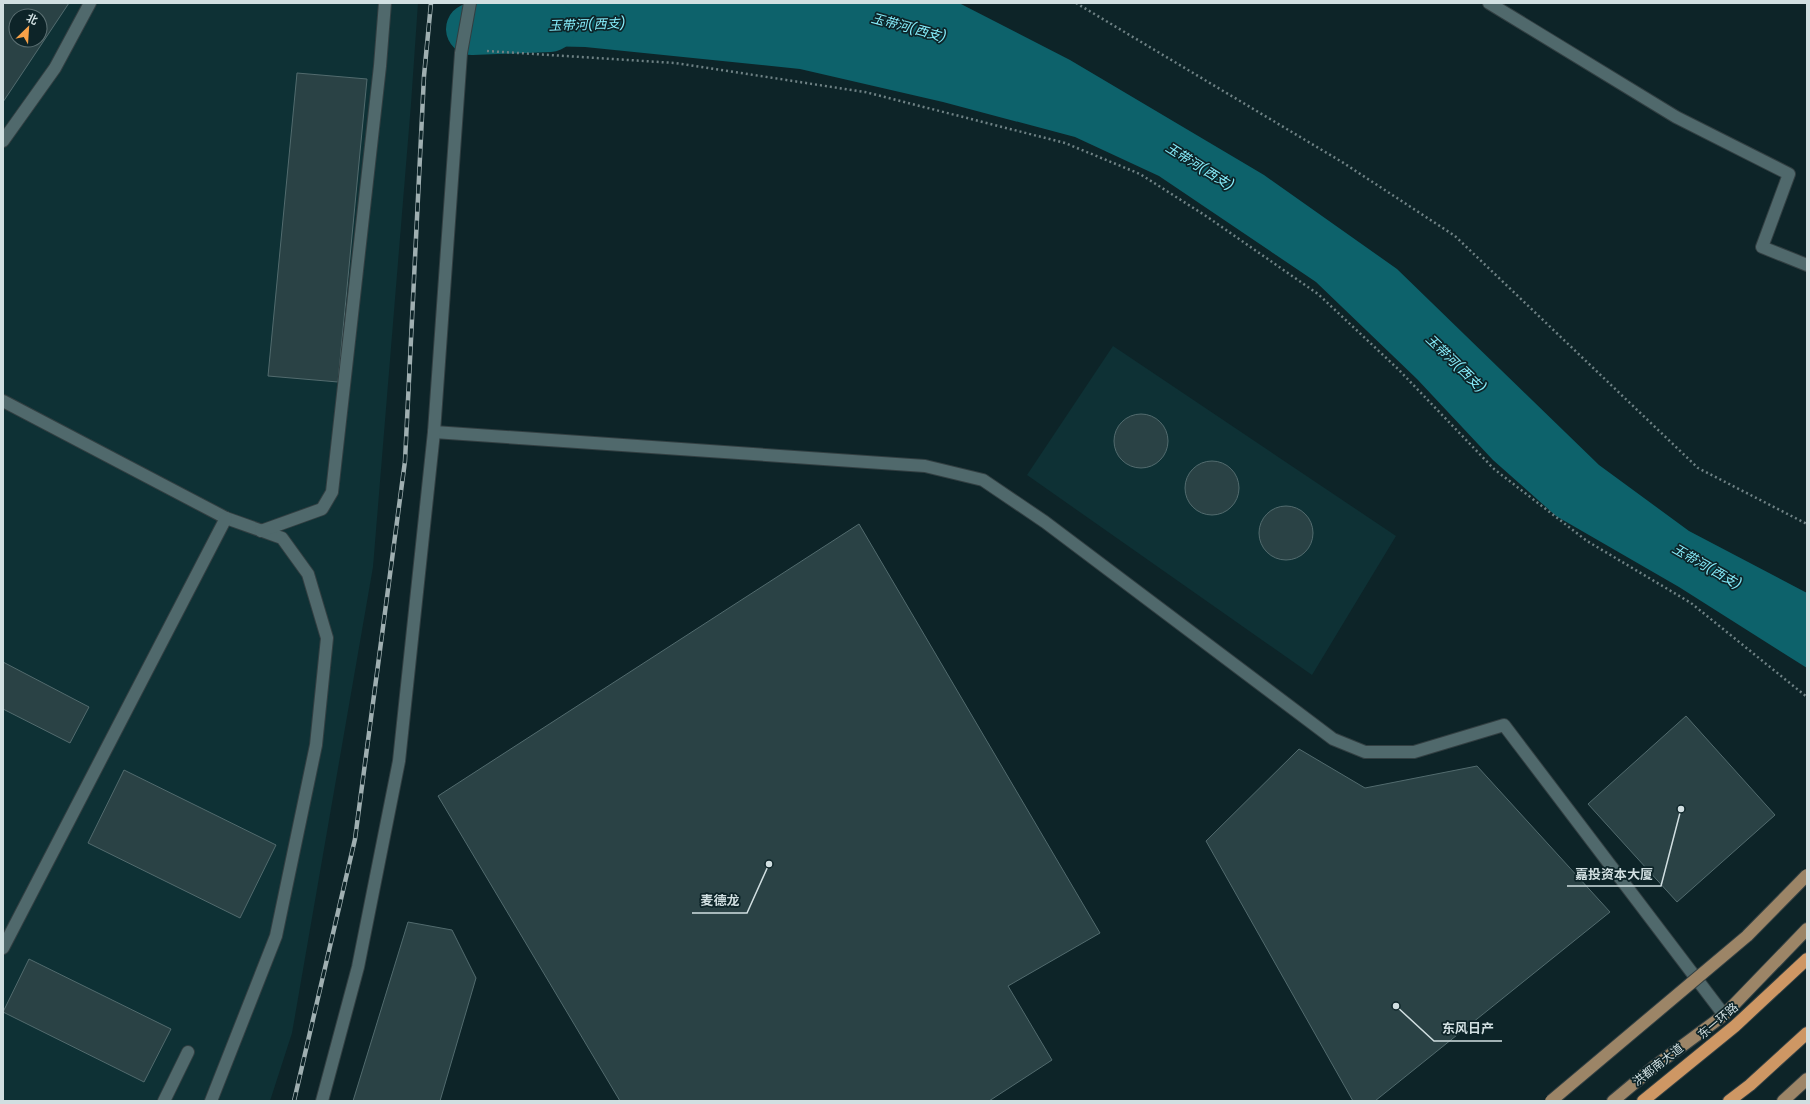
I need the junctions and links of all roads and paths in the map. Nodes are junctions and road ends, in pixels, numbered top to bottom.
1 (90, 3) edge
2 (385, 3) edge
3 (470, 3) edge
4 (1076, 3) edge
5 (1488, 3) edge
6 (488, 51) dead end
7 (3, 141) edge
8 (1807, 265) edge
9 (3, 401) edge
10 (434, 432) junction
11 (226, 518) junction
12 (1807, 524) edge
13 (261, 531) junction
14 (1807, 697) edge
15 (1807, 875) edge
16 (1807, 929) edge
17 (3, 948) edge
18 (1807, 959) edge
19 (1724, 1015) junction
20 (1807, 1032) edge
21 (188, 1052) dead end
22 (1807, 1079) edge
23 (164, 1101) edge
24 (211, 1101) edge
25 (322, 1101) edge
26 (1551, 1101) edge
27 (1613, 1101) edge
28 (1643, 1101) edge
29 (1729, 1101) edge
30 (1783, 1101) edge

1 - 7 lane
2 - 13 lane
3 - 10 lane
4 - 12 path
5 - 8 lane
6 - 14 path
9 - 11 lane
10 - 19 lane
10 - 25 lane
11 - 13 lane
11 - 17 lane
13 - 24 lane
15 - 26 main road, bridge
16 - 19 main road, 洪都南大道
18 - 28 highway, 东一环路
19 - 27 main road, 洪都南大道
20 - 29 highway
21 - 23 lane
22 - 30 main road

